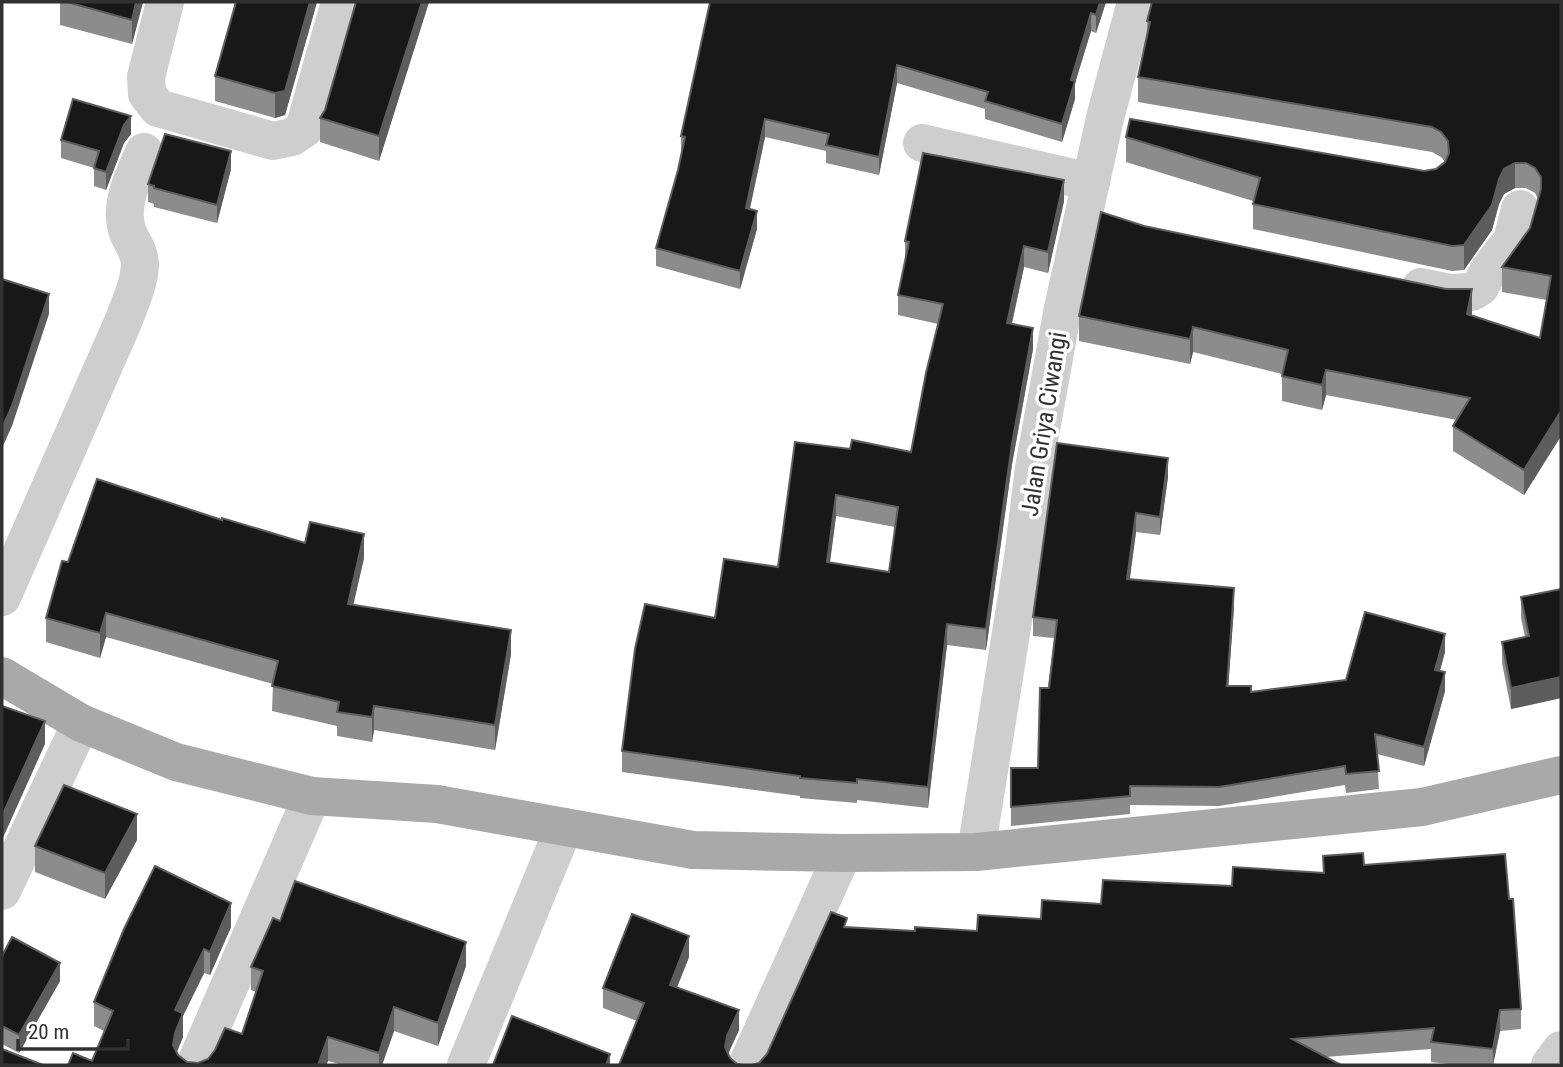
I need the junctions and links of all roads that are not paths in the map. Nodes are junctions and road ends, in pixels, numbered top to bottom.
1 (165, 2) edge
2 (340, 2) edge
3 (1136, 2) edge
4 (1105, 118) junction
5 (1145, 125) edge
6 (922, 143) dead end
7 (144, 152) dead end
8 (1088, 195) junction
9 (1520, 209) dead end
10 (1124, 221) edge
11 (1382, 278) edge
12 (2, 597) edge
13 (2, 676) edge
14 (81, 723) junction
15 (1561, 775) edge
16 (1522, 782) junction
17 (1561, 791) edge
18 (312, 796) junction
19 (564, 827) junction
20 (976, 852) junction
21 (843, 853) junction
22 (2, 891) edge
23 (1561, 1050) edge
24 (195, 1065) edge
25 (466, 1065) edge
26 (747, 1065) edge
27 (1550, 1065) edge

1 - 2 street
3 - 4 street, Jalan Griya Ciwangi
4 - 5 street
4 - 8 street, Jalan Griya Ciwangi
6 - 8 street
7 - 12 street
8 - 10 street
8 - 20 street, Jalan Griya Ciwangi
9 - 11 street
13 - 14 main road
14 - 18 main road
14 - 22 street
15 - 16 main road
16 - 17 street
16 - 20 main road
18 - 19 main road
18 - 24 street
19 - 21 main road
19 - 25 street
20 - 21 main road
21 - 26 street
23 - 27 street

